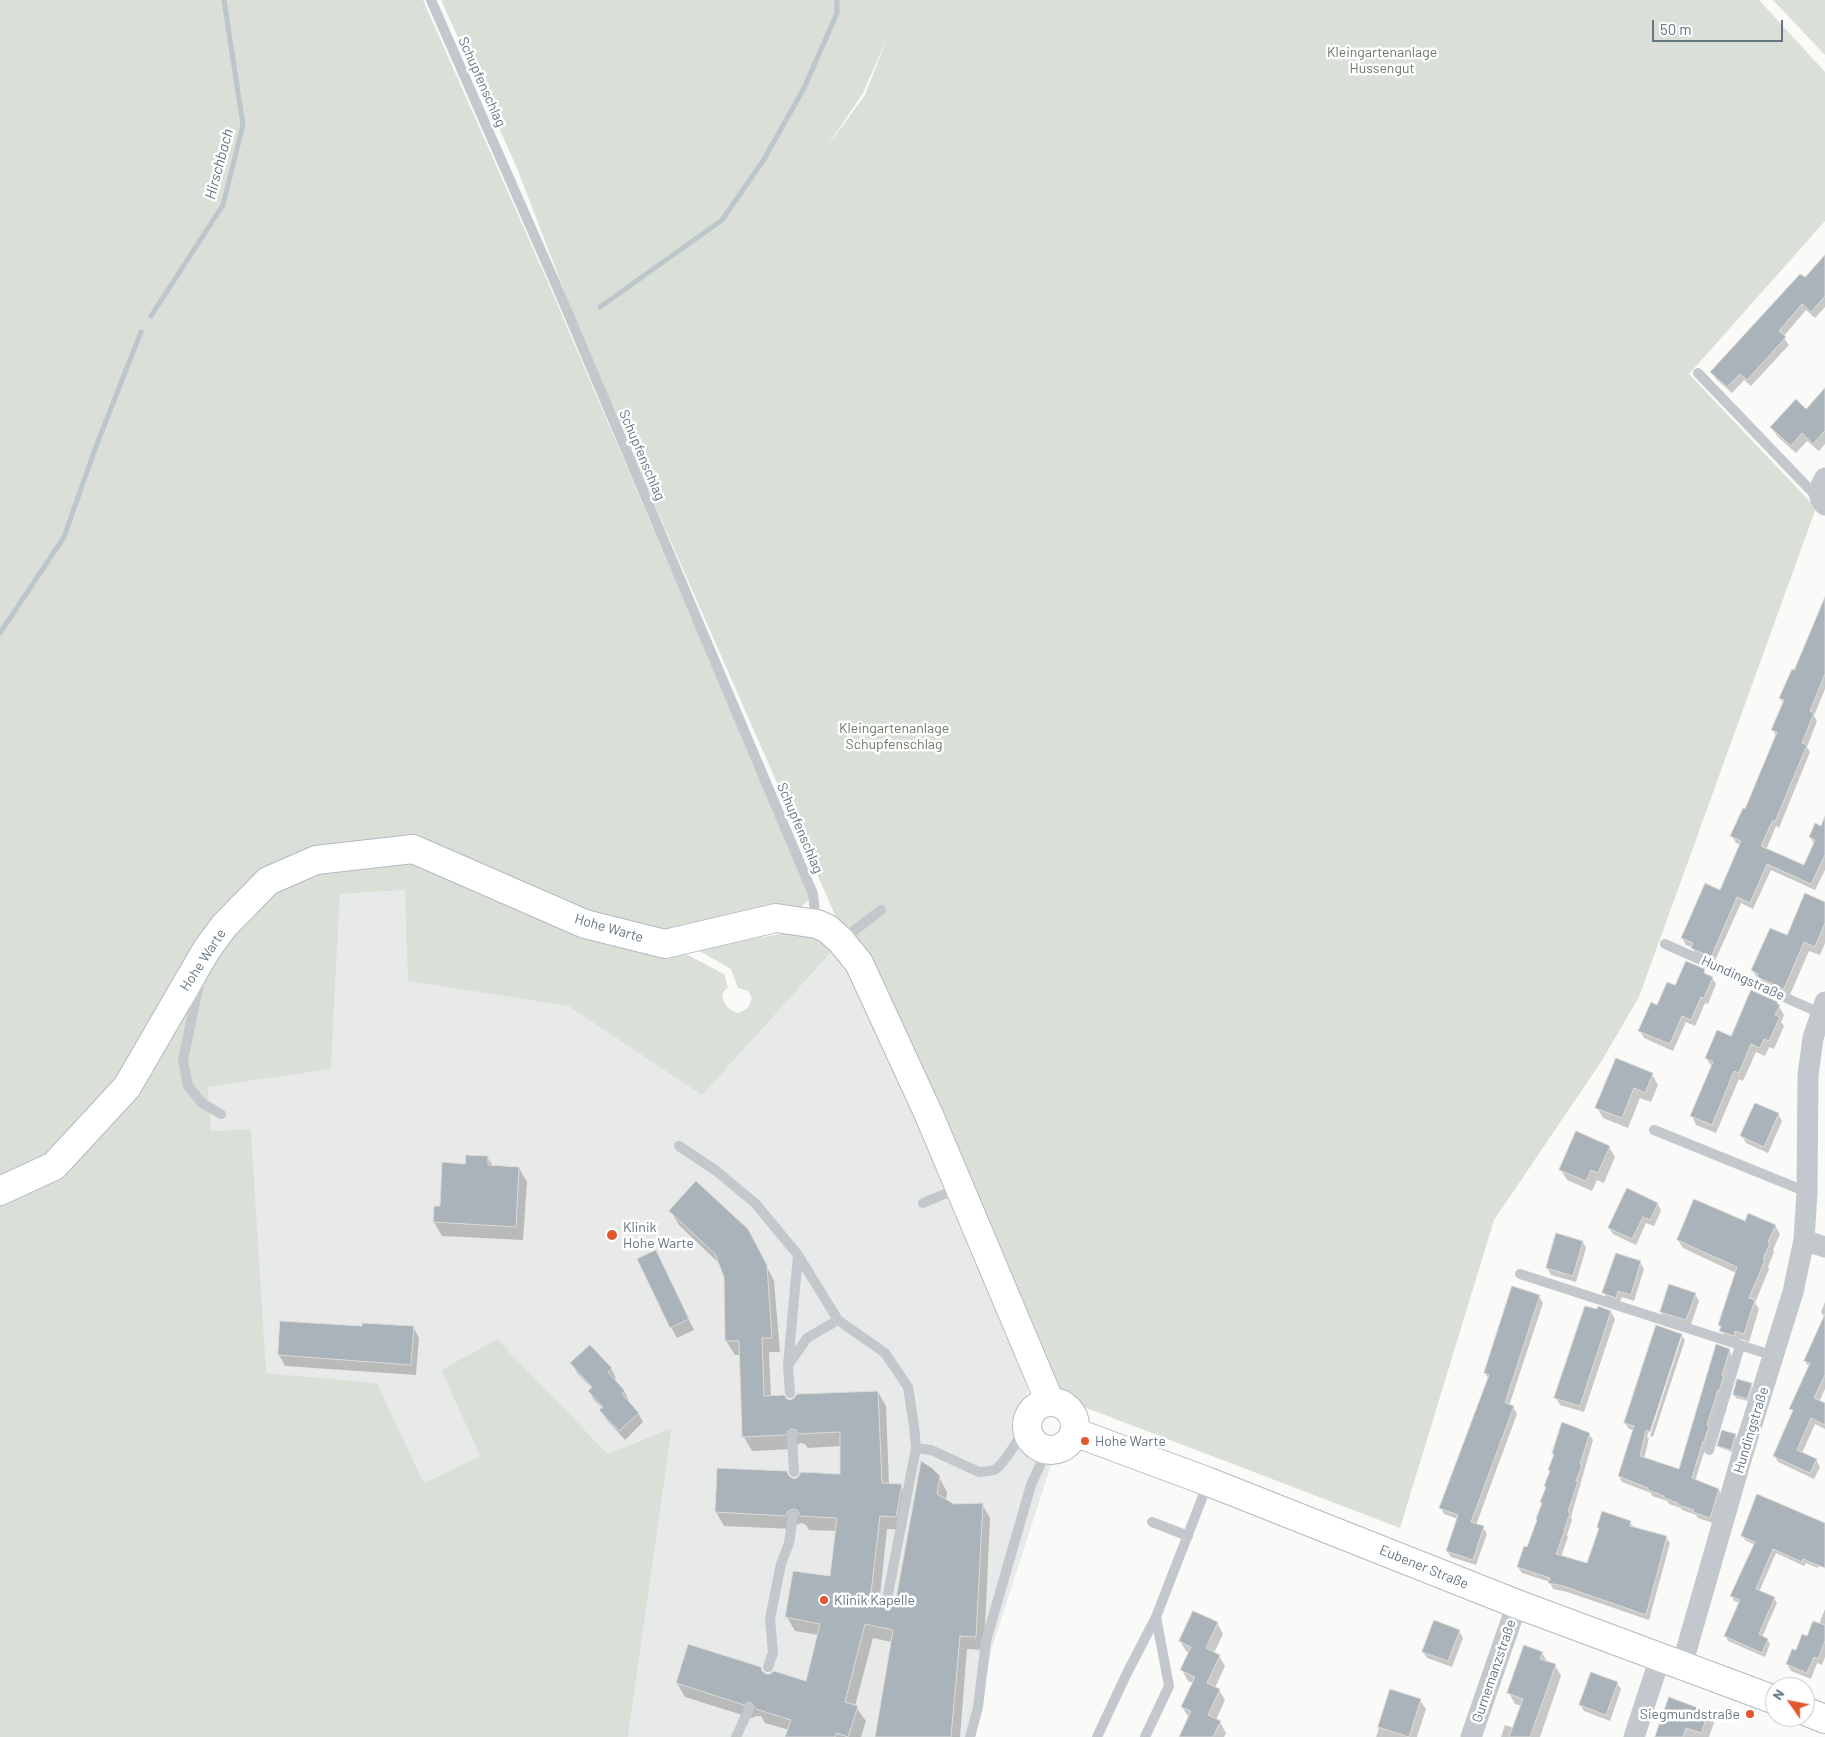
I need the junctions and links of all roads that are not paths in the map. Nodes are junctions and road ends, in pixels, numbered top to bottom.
1 (431, 0) edge
2 (1698, 373) dead end
3 (1825, 478) edge
4 (1823, 503) edge
5 (881, 910) dead end
6 (816, 924) junction
7 (841, 941) junction
8 (1666, 944) dead end
9 (207, 949) junction
10 (1823, 1008) edge
11 (221, 1114) dead end
12 (1654, 1130) dead end
13 (679, 1146) dead end
14 (960, 1188) junction
15 (0, 1191) edge
16 (1807, 1192) junction
17 (923, 1203) dead end
18 (1804, 1240) junction
19 (1825, 1247) edge
20 (798, 1255) junction
21 (1520, 1274) dead end
22 (838, 1320) junction
23 (1740, 1346) junction
24 (1774, 1356) junction
25 (788, 1365) junction
26 (790, 1393) dead end
27 (1050, 1402) junction
28 (1027, 1425) junction
29 (1074, 1432) junction
30 (792, 1436) dead end
31 (916, 1448) junction
32 (1047, 1450) junction
33 (1709, 1450) dead end
34 (794, 1472) dead end
35 (1208, 1482) junction
36 (793, 1516) dead end
37 (1152, 1522) dead end
38 (1188, 1536) junction
39 (888, 1594) dead end
40 (1517, 1604) junction
41 (1156, 1617) junction
42 (1671, 1661) junction
43 (768, 1667) dead end
44 (1765, 1696) edge
45 (748, 1709) dead end
46 (736, 1737) edge
47 (970, 1737) edge
48 (1097, 1737) edge
49 (1145, 1737) edge
50 (1470, 1737) edge
51 (1634, 1737) edge

1 - 6 lane, Schupfenschlag
2 - 4 lane
3 - 4 street
5 - 7 lane
6 - 7 street, Hohe Warte
6 - 9 street, Hohe Warte
7 - 14 street, Hohe Warte
8 - 10 lane, Hundingstraße
9 - 11 lane
9 - 15 street, Hohe Warte
10 - 16 street, Hundingstraße
12 - 16 lane
13 - 20 lane
14 - 17 lane
14 - 27 street, Hohe Warte
16 - 18 street, Hundingstraße
18 - 19 street
18 - 24 street, Hundingstraße
20 - 22 lane
20 - 25 lane
21 - 23 lane
22 - 25 lane
22 - 31 lane
23 - 24 lane
23 - 33 lane
24 - 42 street, Hundingstraße
25 - 26 lane
27 - 28 street
27 - 29 street
28 - 31 lane
28 - 32 street
29 - 32 street
29 - 35 street, Eubener Straße
30 - 34 lane
31 - 39 lane
32 - 47 lane
35 - 38 lane
35 - 40 street, Eubener Straße
36 - 43 lane
37 - 38 lane
38 - 41 lane
40 - 42 street, Eubener Straße
40 - 50 street, Gurnemanzstraße
41 - 48 lane
41 - 49 lane
42 - 44 street, Eubener Straße
42 - 51 street
45 - 46 lane

